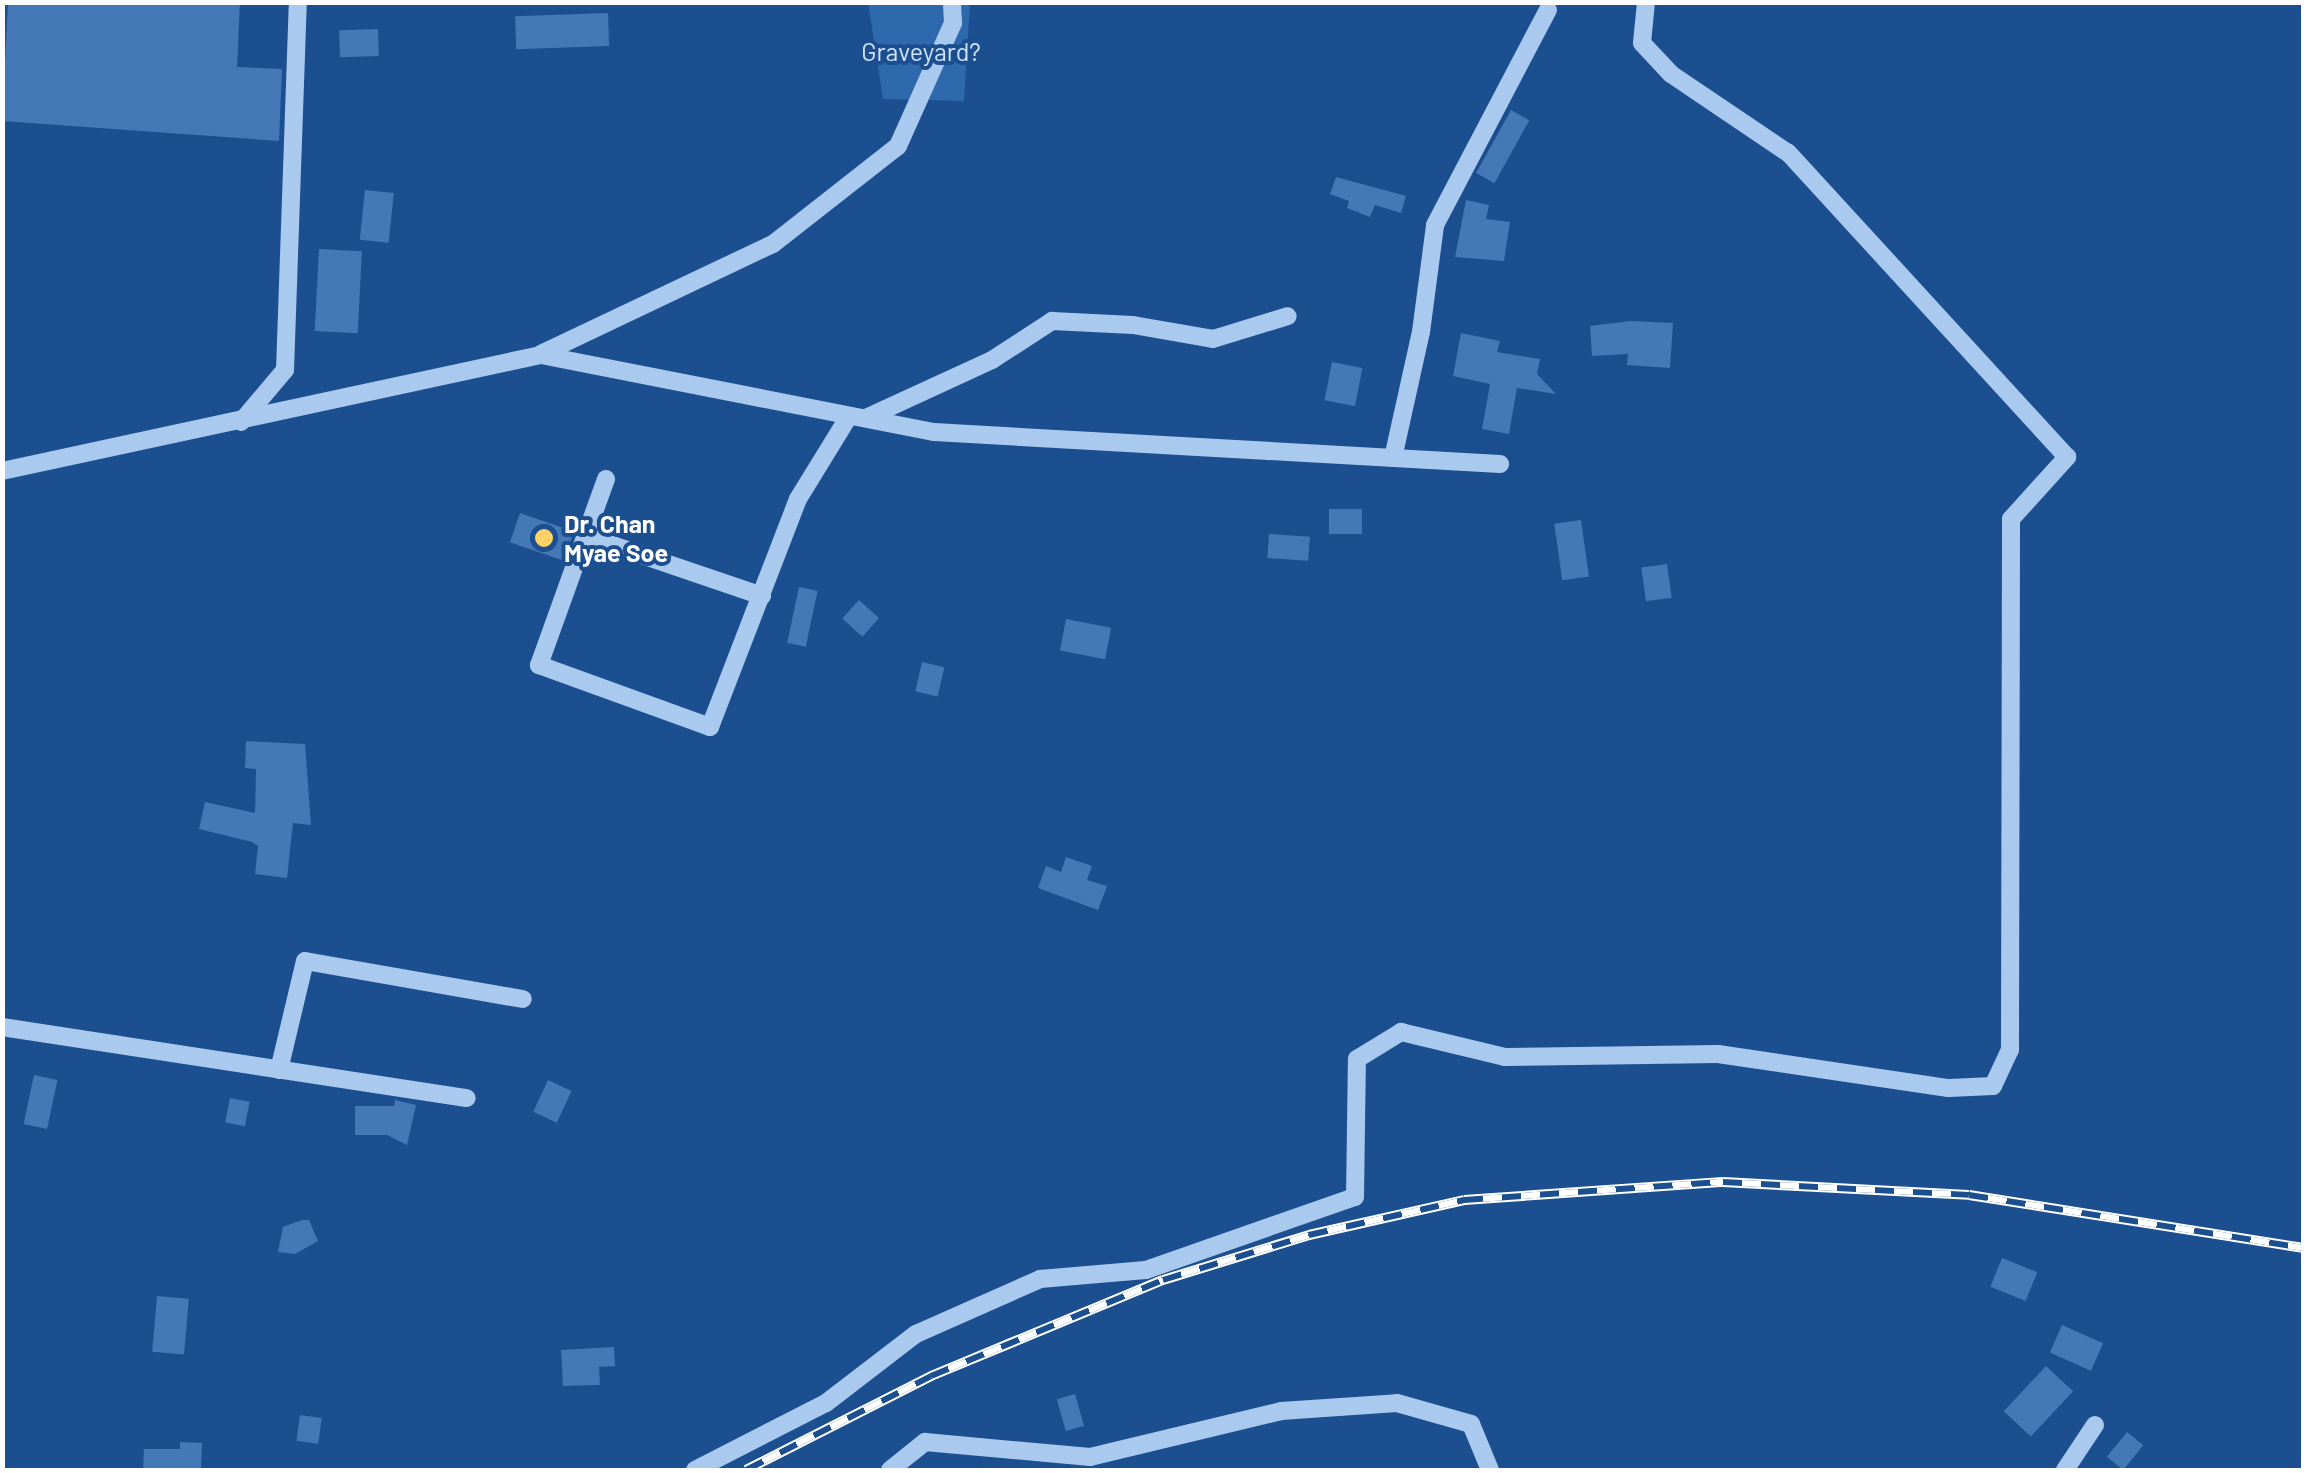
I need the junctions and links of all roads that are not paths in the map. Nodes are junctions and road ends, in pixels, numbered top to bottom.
1 (298, 2) edge
2 (952, 2) edge
3 (1646, 2) edge
4 (1548, 10) dead end
5 (1288, 316) dead end
6 (541, 354) junction
7 (858, 417) junction
8 (241, 423) junction
9 (1393, 458) junction
10 (1500, 464) dead end
11 (2, 471) edge
12 (606, 479) dead end
13 (586, 536) junction
14 (762, 596) junction
15 (524, 999) dead end
16 (2, 1028) edge
17 (279, 1070) junction
18 (466, 1098) dead end
19 (2095, 1425) dead end
20 (696, 1470) edge
21 (890, 1470) edge
22 (1490, 1470) edge
23 (2064, 1470) edge

1 - 8 street
2 - 6 street
3 - 20 street
4 - 9 street
5 - 7 street
6 - 7 street
6 - 8 street
7 - 9 street
7 - 14 street
8 - 11 street
9 - 10 street
12 - 13 street
13 - 14 street
13 - 14 street
15 - 17 street
16 - 17 street
17 - 18 street
19 - 23 street
21 - 22 street

